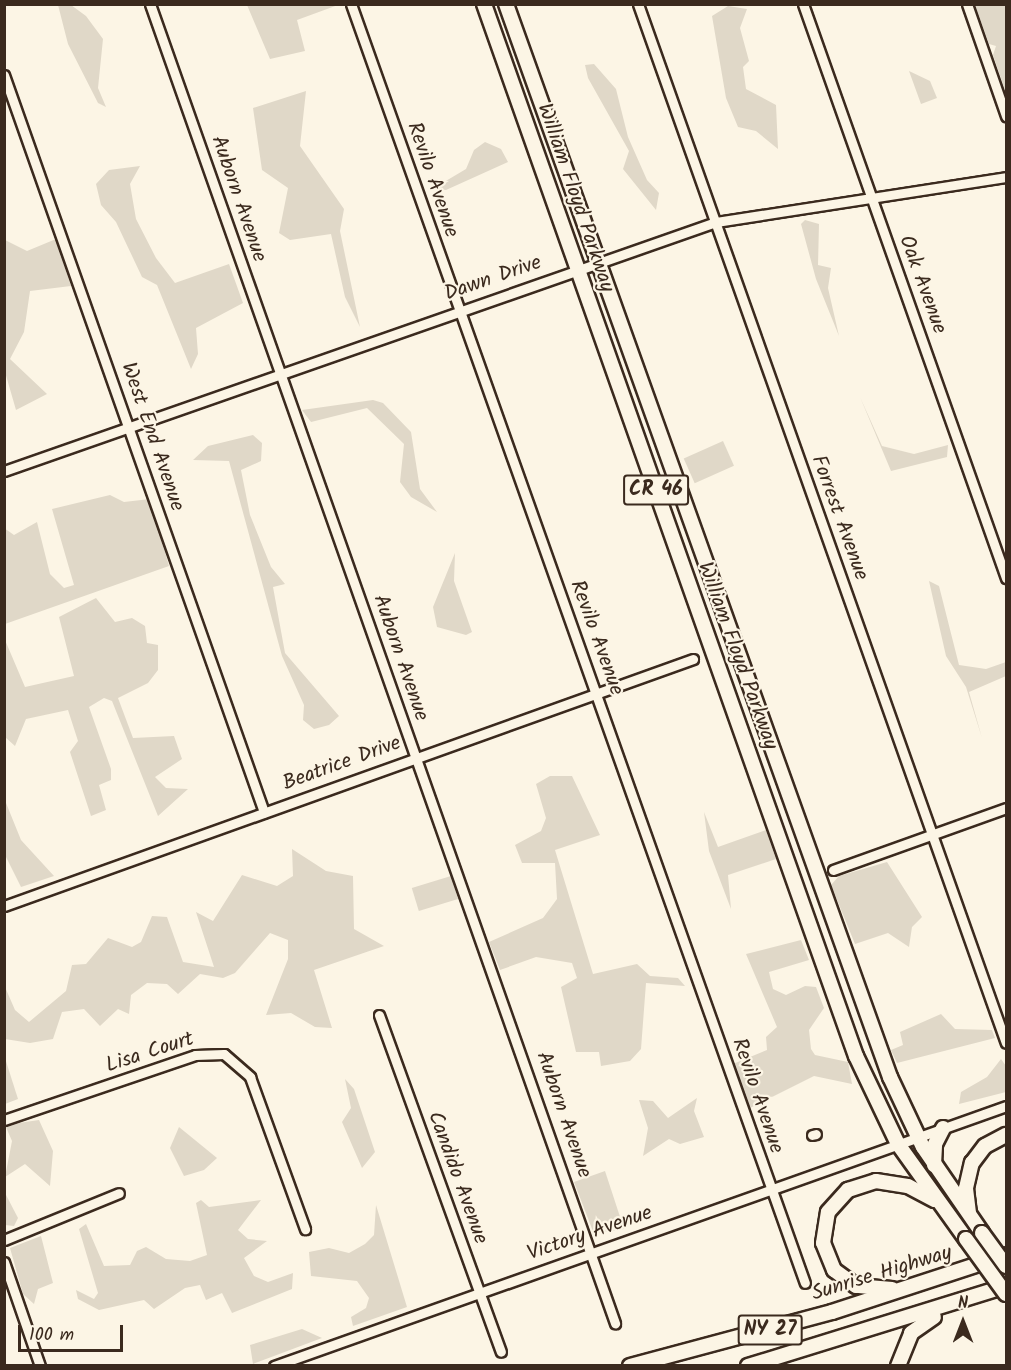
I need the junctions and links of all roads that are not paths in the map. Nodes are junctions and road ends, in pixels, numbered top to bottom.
1 (150, 4) edge
2 (351, 4) edge
3 (484, 4) edge
4 (506, 4) edge
5 (638, 4) edge
6 (803, 4) edge
7 (967, 4) edge
8 (4, 75) edge
9 (1006, 116) edge
10 (1006, 177) edge
11 (873, 198) junction
12 (716, 222) junction
13 (598, 262) junction
14 (578, 270) junction
15 (459, 310) junction
16 (279, 373) junction
17 (129, 426) junction
18 (4, 471) edge
19 (1006, 578) edge
20 (693, 659) dead end
21 (596, 693) junction
22 (415, 757) junction
23 (1006, 808) edge
24 (264, 812) junction
25 (934, 834) junction
26 (833, 870) dead end
27 (4, 906) edge
28 (379, 1015) dead end
29 (1006, 1043) edge
30 (1006, 1106) edge
31 (4, 1120) edge
32 (943, 1128) junction
33 (1006, 1135) edge
34 (917, 1137) junction
35 (898, 1144) junction
36 (934, 1167) junction
37 (771, 1190) junction
38 (119, 1193) dead end
39 (940, 1204) junction
40 (969, 1215) junction
41 (305, 1229) dead end
42 (4, 1240) edge
43 (592, 1252) junction
44 (1006, 1255) edge
45 (4, 1263) edge
46 (1006, 1266) edge
47 (805, 1283) dead end
48 (1006, 1286) edge
49 (909, 1289) junction
50 (479, 1292) junction
51 (1006, 1294) edge
52 (972, 1298) junction
53 (615, 1323) dead end
54 (501, 1353) dead end
55 (40, 1365) edge
56 (274, 1365) edge
57 (630, 1365) edge
58 (748, 1365) edge
59 (898, 1365) edge

1 - 16 street, Auborn Avenue
2 - 15 street, Revilo Avenue
3 - 14 highway, William Floyd Parkway / CR 46
4 - 13 highway, William Floyd Parkway / CR 46
5 - 12 street, Forrest Avenue
6 - 11 street, Oak Avenue
7 - 9 street
8 - 17 street, West End Avenue
10 - 11 street, Dawn Drive
11 - 12 street, Dawn Drive
11 - 19 street, Oak Avenue
12 - 13 street, Dawn Drive
12 - 25 street, Forrest Avenue
13 - 14 street, Dawn Drive
13 - 34 highway, William Floyd Parkway / CR 46
14 - 15 street, Dawn Drive
14 - 35 highway, William Floyd Parkway / CR 46
15 - 16 street, Dawn Drive
15 - 21 street, Revilo Avenue
16 - 17 street, Dawn Drive
16 - 22 street, Auborn Avenue
17 - 18 street, Dawn Drive
17 - 24 street, West End Avenue
20 - 21 street, Beatrice Drive
21 - 22 street, Beatrice Drive
21 - 37 street, Revilo Avenue
22 - 24 street, Beatrice Drive
22 - 43 street, Auborn Avenue
23 - 25 street
24 - 27 street, Beatrice Drive
25 - 26 street
25 - 29 street, Forrest Avenue
28 - 50 street, Candido Avenue
30 - 32 street, Victory Avenue
31 - 41 street, Lisa Court
32 - 34 street, Victory Avenue
32 - 36 highway
33 - 40 highway
34 - 35 street, Victory Avenue
34 - 36 highway, William Floyd Parkway / CR 46
35 - 37 street, Victory Avenue
35 - 39 highway, William Floyd Parkway / CR 46
36 - 40 highway, William Floyd Parkway / CR 46
37 - 43 street, Victory Avenue
37 - 47 street, Revilo Avenue
38 - 42 street
39 - 49 highway
39 - 51 highway, William Floyd Parkway / CR 46, bridge
40 - 46 highway, William Floyd Parkway / CR 46, bridge
43 - 50 street, Victory Avenue
43 - 53 street, Auborn Avenue
44 - 49 highway, Sunrise Highway / NY 27
45 - 55 street
48 - 52 highway, NY 27
49 - 57 highway, Sunrise Highway / NY 27
50 - 54 street, Candido Avenue
50 - 56 street, Victory Avenue
52 - 58 highway, NY 27
52 - 59 highway

